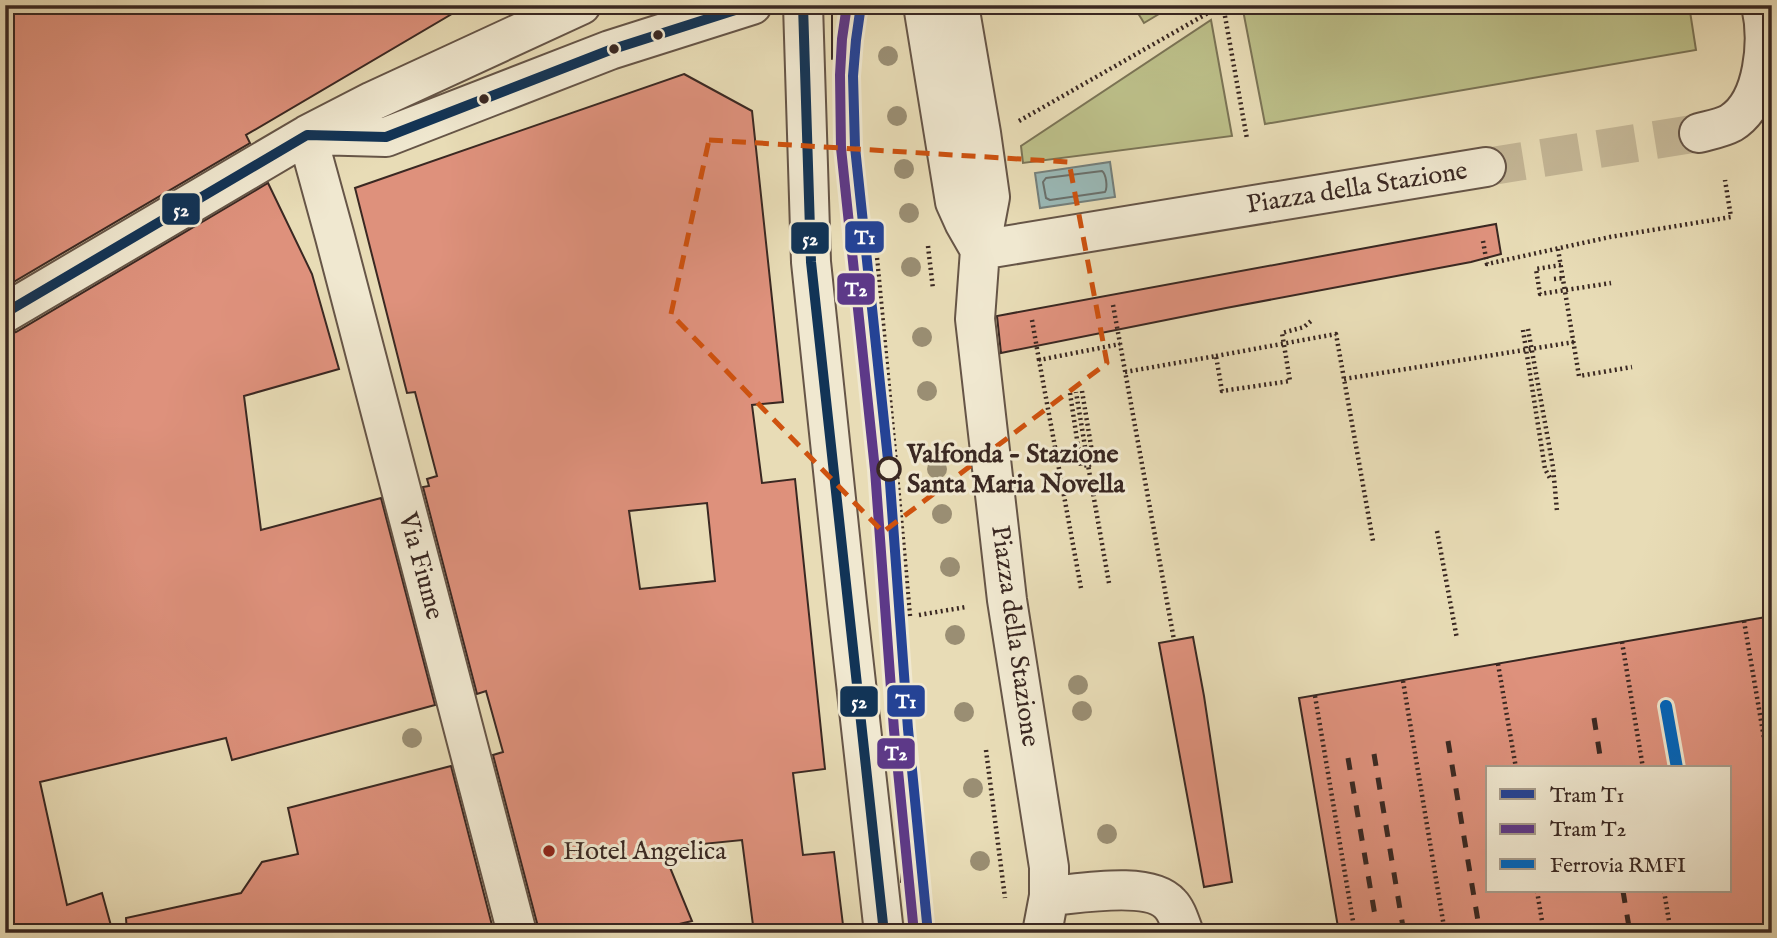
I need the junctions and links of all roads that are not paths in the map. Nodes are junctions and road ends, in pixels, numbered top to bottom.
1 (581, 5) edge
2 (752, 5) edge
3 (803, 5) edge
4 (923, 5) edge
5 (958, 5) edge
6 (1761, 5) edge
7 (1699, 133) tunnel mouth
8 (307, 135) junction
9 (1486, 167) tunnel mouth
10 (980, 250) junction
11 (5, 313) edge
12 (1049, 896) junction
13 (517, 933) edge
14 (884, 933) edge
15 (1042, 933) edge
16 (1184, 933) edge

1 - 8 street
2 - 8 street
3 - 14 street
4 - 10 street
5 - 10 street, Piazza della Stazione
6 - 7 street
8 - 11 street
8 - 13 street, Via Fiume
9 - 10 street, Piazza della Stazione
10 - 12 street, Piazza della Stazione
12 - 15 street, Piazza della Stazione
12 - 16 street

